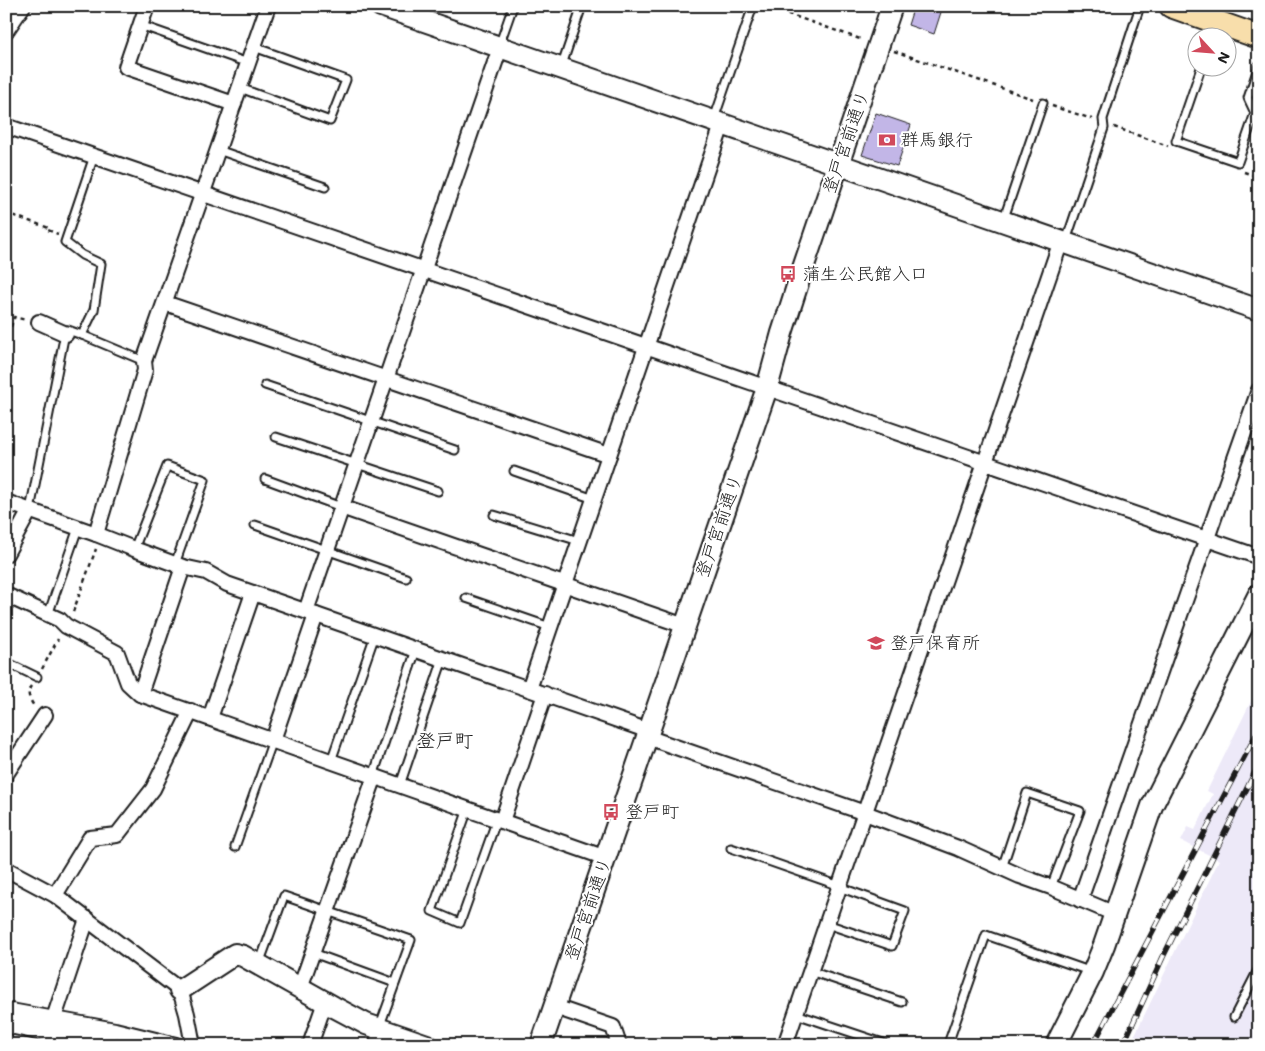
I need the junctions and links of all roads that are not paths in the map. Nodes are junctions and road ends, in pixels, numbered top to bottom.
1 (147, 6) edge
2 (268, 6) edge
3 (381, 6) edge
4 (513, 6) edge
5 (582, 6) edge
6 (753, 6) edge
7 (892, 6) edge
8 (1140, 6) edge
9 (1170, 6) edge
10 (1194, 10) edge
11 (15, 13) edge
12 (140, 25) junction
13 (1211, 28) edge
14 (6, 31) edge
15 (1238, 33) edge
16 (1259, 36) edge
17 (254, 47) junction
18 (499, 48) junction
19 (248, 63) junction
20 (1259, 65) edge
21 (561, 69) junction
22 (1198, 78) edge
23 (240, 88) junction
24 (1043, 103) road end
25 (234, 104) junction
26 (718, 123) junction
27 (6, 126) edge
28 (218, 150) junction
29 (94, 156) junction
30 (839, 164) junction
31 (324, 187) dead end
32 (203, 194) junction
33 (1003, 221) junction
34 (1063, 242) junction
35 (424, 270) junction
36 (165, 303) junction
37 (1259, 310) edge
38 (39, 322) dead end
39 (66, 334) junction
40 (82, 335) junction
41 (646, 346) junction
42 (144, 362) junction
43 (386, 379) junction
44 (265, 385) dead end
45 (767, 388) junction
46 (1259, 390) edge
47 (371, 422) junction
48 (276, 437) dead end
49 (455, 450) dead end
50 (609, 455) junction
51 (985, 463) junction
52 (356, 464) junction
53 (514, 471) dead end
54 (266, 479) dead end
55 (438, 491) dead end
56 (594, 498) junction
57 (6, 502) edge
58 (342, 507) junction
59 (30, 510) junction
60 (494, 515) dead end
61 (255, 525) dead end
62 (78, 528) junction
63 (96, 534) junction
64 (1206, 539) junction
65 (579, 541) junction
66 (134, 549) junction
67 (327, 550) junction
68 (6, 554) edge
69 (1259, 557) edge
70 (179, 565) junction
71 (406, 578) dead end
72 (564, 584) junction
73 (253, 593) junction
74 (1259, 594) edge
75 (6, 595) edge
76 (466, 598) dead end
77 (311, 613) junction
78 (48, 615) junction
79 (550, 626) junction
80 (685, 626) junction
81 (376, 635) junction
82 (416, 650) junction
83 (443, 659) junction
84 (6, 662) edge
85 (37, 677) dead end
86 (528, 689) junction
87 (140, 694) junction
88 (545, 694) junction
89 (191, 711) junction
90 (45, 715) dead end
91 (210, 718) junction
92 (648, 734) junction
93 (273, 740) junction
94 (331, 761) junction
95 (6, 774) edge
96 (374, 776) junction
97 (400, 785) junction
98 (468, 809) junction
99 (864, 813) junction
100 (500, 820) junction
101 (235, 846) dead end
102 (731, 848) dead end
103 (606, 858) junction
104 (1002, 868) junction
105 (6, 869) edge
106 (839, 887) junction
107 (1050, 887) junction
108 (55, 895) junction
109 (1080, 900) junction
110 (327, 911) junction
111 (1115, 914) junction
112 (87, 919) junction
113 (827, 924) junction
114 (312, 953) junction
115 (259, 964) junction
116 (1259, 968) edge
117 (810, 971) junction
118 (1093, 972) junction
119 (395, 983) junction
120 (300, 988) junction
121 (180, 990) junction
122 (325, 1002) junction
123 (902, 1002) dead end
124 (555, 1007) junction
125 (6, 1012) edge
126 (796, 1014) junction
127 (1234, 1017) dead end
128 (6, 1022) edge
129 (50, 1029) junction
130 (379, 1034) edge
131 (949, 1041) dead end
132 (883, 1043) dead end
133 (106, 1044) edge
134 (176, 1045) edge
135 (193, 1045) edge
136 (310, 1045) edge
137 (427, 1045) edge
138 (541, 1045) edge
139 (619, 1045) edge
140 (785, 1045) edge
141 (1056, 1045) edge

1 - 12 street
2 - 17 street
3 - 18 street
4 - 18 lane
5 - 21 lane
6 - 26 lane
7 - 30 street, 登戸宮前通り
8 - 34 lane
9 - 10 main road
10 - 13 main road
11 - 14 street
12 - 19 lane
12 - 25 street
15 - 16 main road
17 - 19 street
17 - 23 lane
18 - 21 street
18 - 35 street
19 - 23 street
20 - 22 lane
21 - 26 street
23 - 25 street
24 - 33 lane
25 - 28 street
26 - 30 street
26 - 41 street
27 - 29 street
28 - 31 lane
28 - 32 street
29 - 32 street
29 - 40 lane
30 - 33 street
30 - 45 street, 登戸宮前通り
32 - 35 street
32 - 36 street
33 - 34 street
34 - 37 street
34 - 51 street
35 - 41 street
35 - 43 street
36 - 42 street
36 - 43 street
38 - 39 street
39 - 40 lane
39 - 59 lane
40 - 42 lane
41 - 45 street
41 - 50 street
42 - 63 street
43 - 47 street
43 - 50 street
44 - 47 lane
45 - 51 street
45 - 80 street, 登戸宮前通り
46 - 64 street
47 - 49 lane
47 - 52 street
48 - 52 lane
50 - 56 street
51 - 64 street
51 - 99 street
52 - 55 lane
52 - 58 street
53 - 56 lane
54 - 58 lane
56 - 65 street
57 - 59 street
58 - 67 street
58 - 72 street
59 - 62 street
59 - 68 street
60 - 65 lane
61 - 67 lane
62 - 63 street
62 - 78 lane
63 - 66 street
64 - 69 street
64 - 109 street
65 - 72 street
66 - 70 street
66 - 70 lane
67 - 71 lane
67 - 77 street
70 - 73 street
70 - 87 street
72 - 79 street
72 - 80 street
73 - 77 street
73 - 91 street
74 - 111 street
75 - 78 street
76 - 79 lane
77 - 81 street
77 - 93 street
78 - 87 street
79 - 86 street
80 - 92 street, 登戸宮前通り
81 - 82 street
81 - 94 lane
82 - 83 street
82 - 96 lane
83 - 86 street
83 - 97 lane
84 - 85 lane
86 - 88 street
87 - 89 street
88 - 92 street
88 - 100 street
89 - 91 street
89 - 108 street
90 - 95 street
91 - 93 street
92 - 99 street
92 - 103 street, 登戸宮前通り
93 - 94 street
93 - 101 lane
94 - 96 street
96 - 97 street
96 - 110 street
97 - 98 street
98 - 100 street
98 - 100 lane
99 - 104 street
99 - 106 street
100 - 103 street
102 - 106 lane
103 - 124 street, 登戸宮前通り
104 - 107 street
104 - 107 lane
105 - 108 street
106 - 113 street
106 - 113 lane
107 - 109 street
108 - 112 street
109 - 111 street
110 - 114 street
110 - 115 lane
110 - 119 lane
111 - 118 street
112 - 121 street
112 - 129 street
113 - 117 street
114 - 119 lane
114 - 120 street
115 - 120 street
115 - 121 street
116 - 127 lane
117 - 123 lane
117 - 126 street
118 - 131 lane
118 - 141 street
119 - 130 lane
120 - 122 street
121 - 135 street
122 - 130 street
122 - 136 street
124 - 138 street, 登戸宮前通り
124 - 139 street
125 - 129 street
126 - 132 lane
126 - 140 street
128 - 129 street
129 - 133 street
129 - 134 street
130 - 137 street

